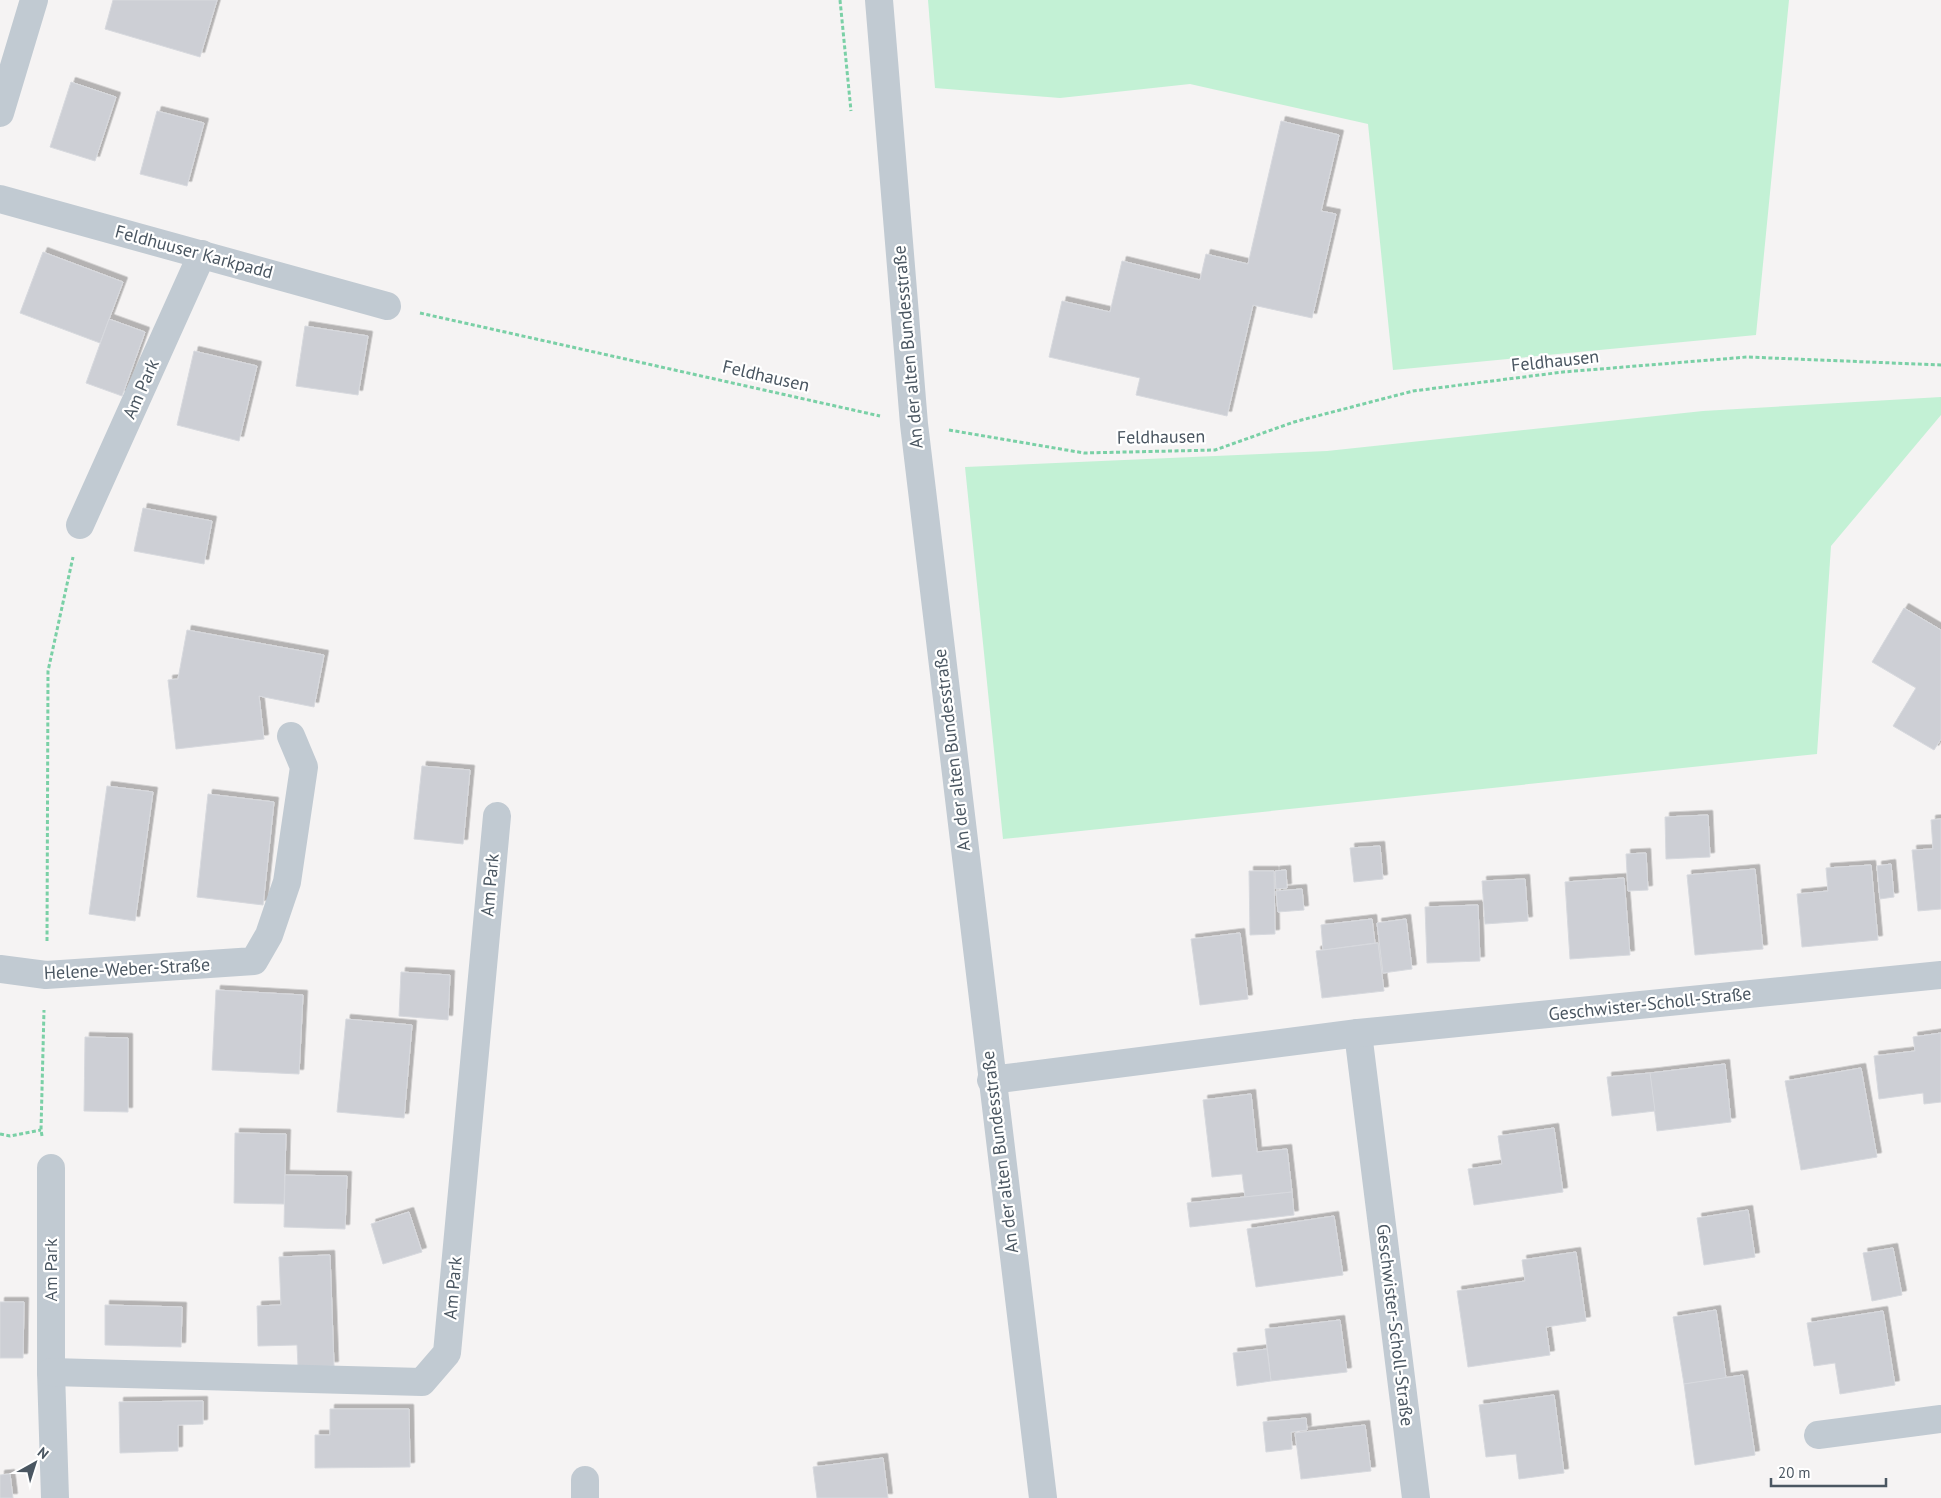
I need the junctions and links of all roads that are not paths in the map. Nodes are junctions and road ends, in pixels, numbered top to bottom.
1 (34, 0) edge
2 (879, 0) edge
3 (0, 113) edge
4 (0, 199) edge
5 (202, 254) junction
6 (387, 306) road end
7 (80, 525) road end
8 (291, 736) dead end
9 (497, 816) dead end
10 (0, 969) edge
11 (1941, 975) edge
12 (1358, 1033) junction
13 (991, 1080) junction
14 (51, 1168) road end
15 (51, 1372) junction
16 (1941, 1419) edge
17 (1818, 1435) dead end
18 (55, 1498) edge
19 (1042, 1498) edge
20 (1416, 1498) edge

1 - 3 street
2 - 13 street, An der alten Bundesstraße
4 - 5 street, Feldhuuser Karkpadd
5 - 6 street, Feldhuuser Karkpadd
5 - 7 street, Am Park
8 - 10 street, Helene-Weber-Straße
9 - 15 street, Am Park
11 - 12 street, Geschwister-Scholl-Straße
12 - 13 street, Geschwister-Scholl-Straße
12 - 20 street, Geschwister-Scholl-Straße
13 - 19 street, An der alten Bundesstraße
14 - 15 street, Am Park
15 - 18 street, Am Park
16 - 17 street

